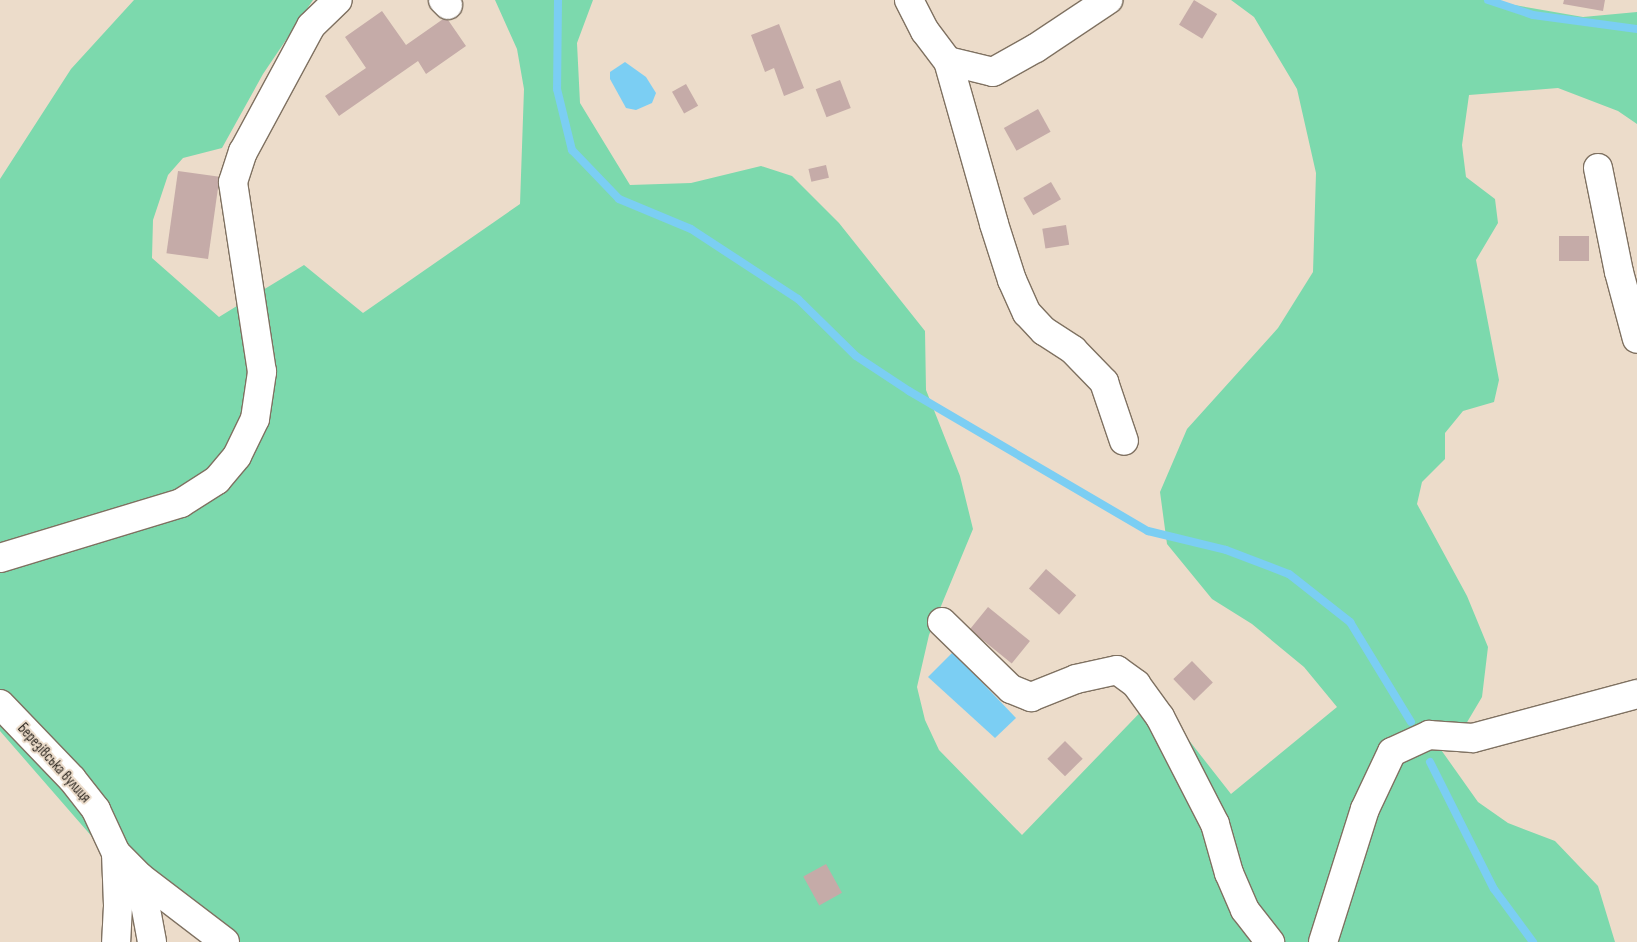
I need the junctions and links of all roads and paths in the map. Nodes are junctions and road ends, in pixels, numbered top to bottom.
1 (338, 0) edge
2 (909, 0) edge
3 (1108, 0) edge
4 (948, 61) junction
5 (1598, 168) dead end
6 (1637, 339) edge
7 (1124, 441) dead end
8 (0, 558) edge
9 (942, 622) dead end
10 (1637, 694) edge
11 (3, 708) edge
12 (116, 853) junction
13 (140, 877) junction
14 (116, 942) edge
15 (152, 942) edge
16 (225, 942) edge
17 (1270, 942) edge
18 (1323, 942) edge

1 - 8 street
2 - 4 street
3 - 4 street
4 - 7 street
5 - 6 street
9 - 17 street
10 - 18 street
11 - 12 street, Березівська вулиця
12 - 13 street
12 - 14 street, Березівська вулиця
13 - 15 street
13 - 16 street

